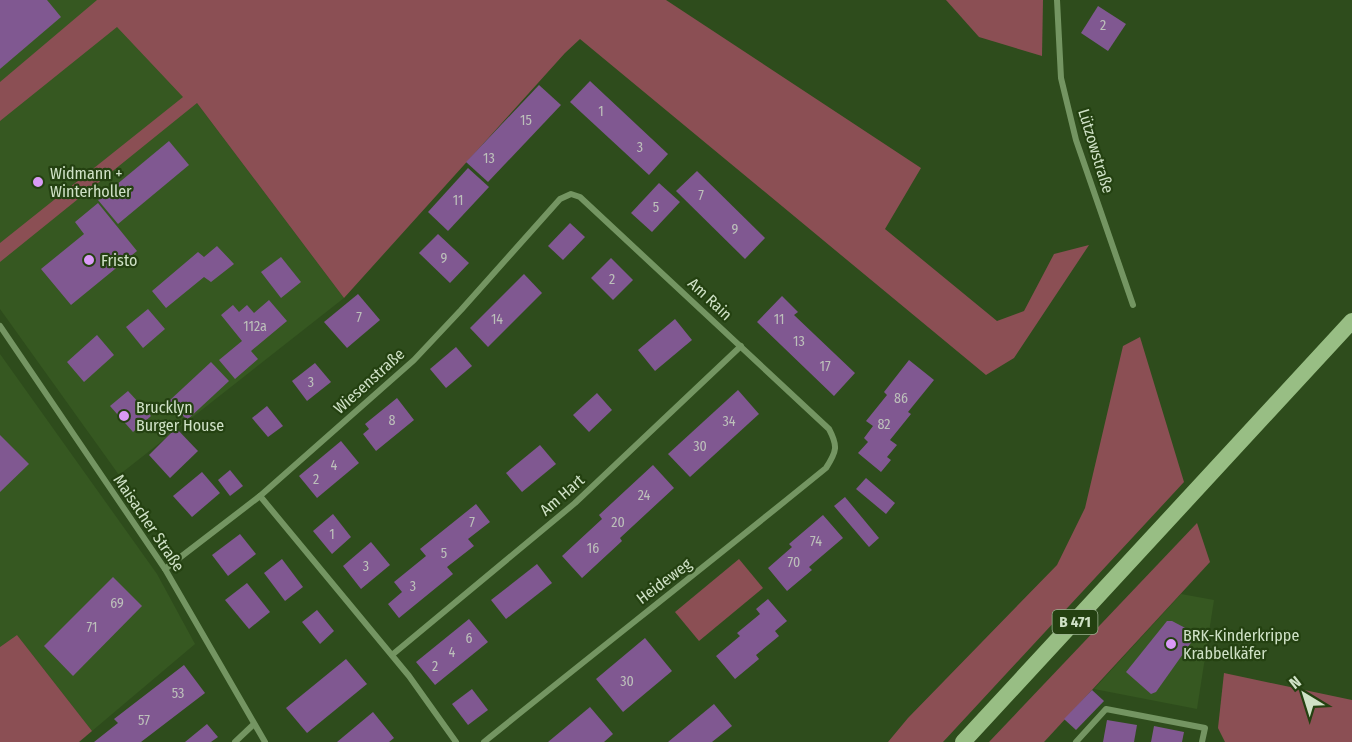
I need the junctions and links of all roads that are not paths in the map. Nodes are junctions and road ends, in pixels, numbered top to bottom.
1 (1057, 0) edge
2 (571, 194) joint
3 (1132, 305) dead end
4 (1352, 321) edge
5 (0, 326) edge
6 (741, 346) junction
7 (829, 429) joint
8 (260, 496) junction
9 (165, 569) junction
10 (392, 655) junction
11 (254, 724) junction
12 (235, 742) edge
13 (265, 742) edge
14 (456, 742) edge
15 (484, 742) edge
16 (963, 742) edge
17 (1076, 742) edge
18 (1202, 742) edge

1 - 3 street, Lützowstraße
2 - 6 street, Am Rain
2 - 8 street, Wiesenstraße
4 - 16 highway, B 471
5 - 9 street, Maisacher Straße
6 - 7 street, Am Rain
6 - 10 street, Am Hart
7 - 15 street, Heideweg
8 - 9 street, Wiesenstraße
8 - 10 street
9 - 11 street, Maisacher Straße
10 - 14 street
11 - 12 street
11 - 13 street, Maisacher Straße
17 - 18 street

